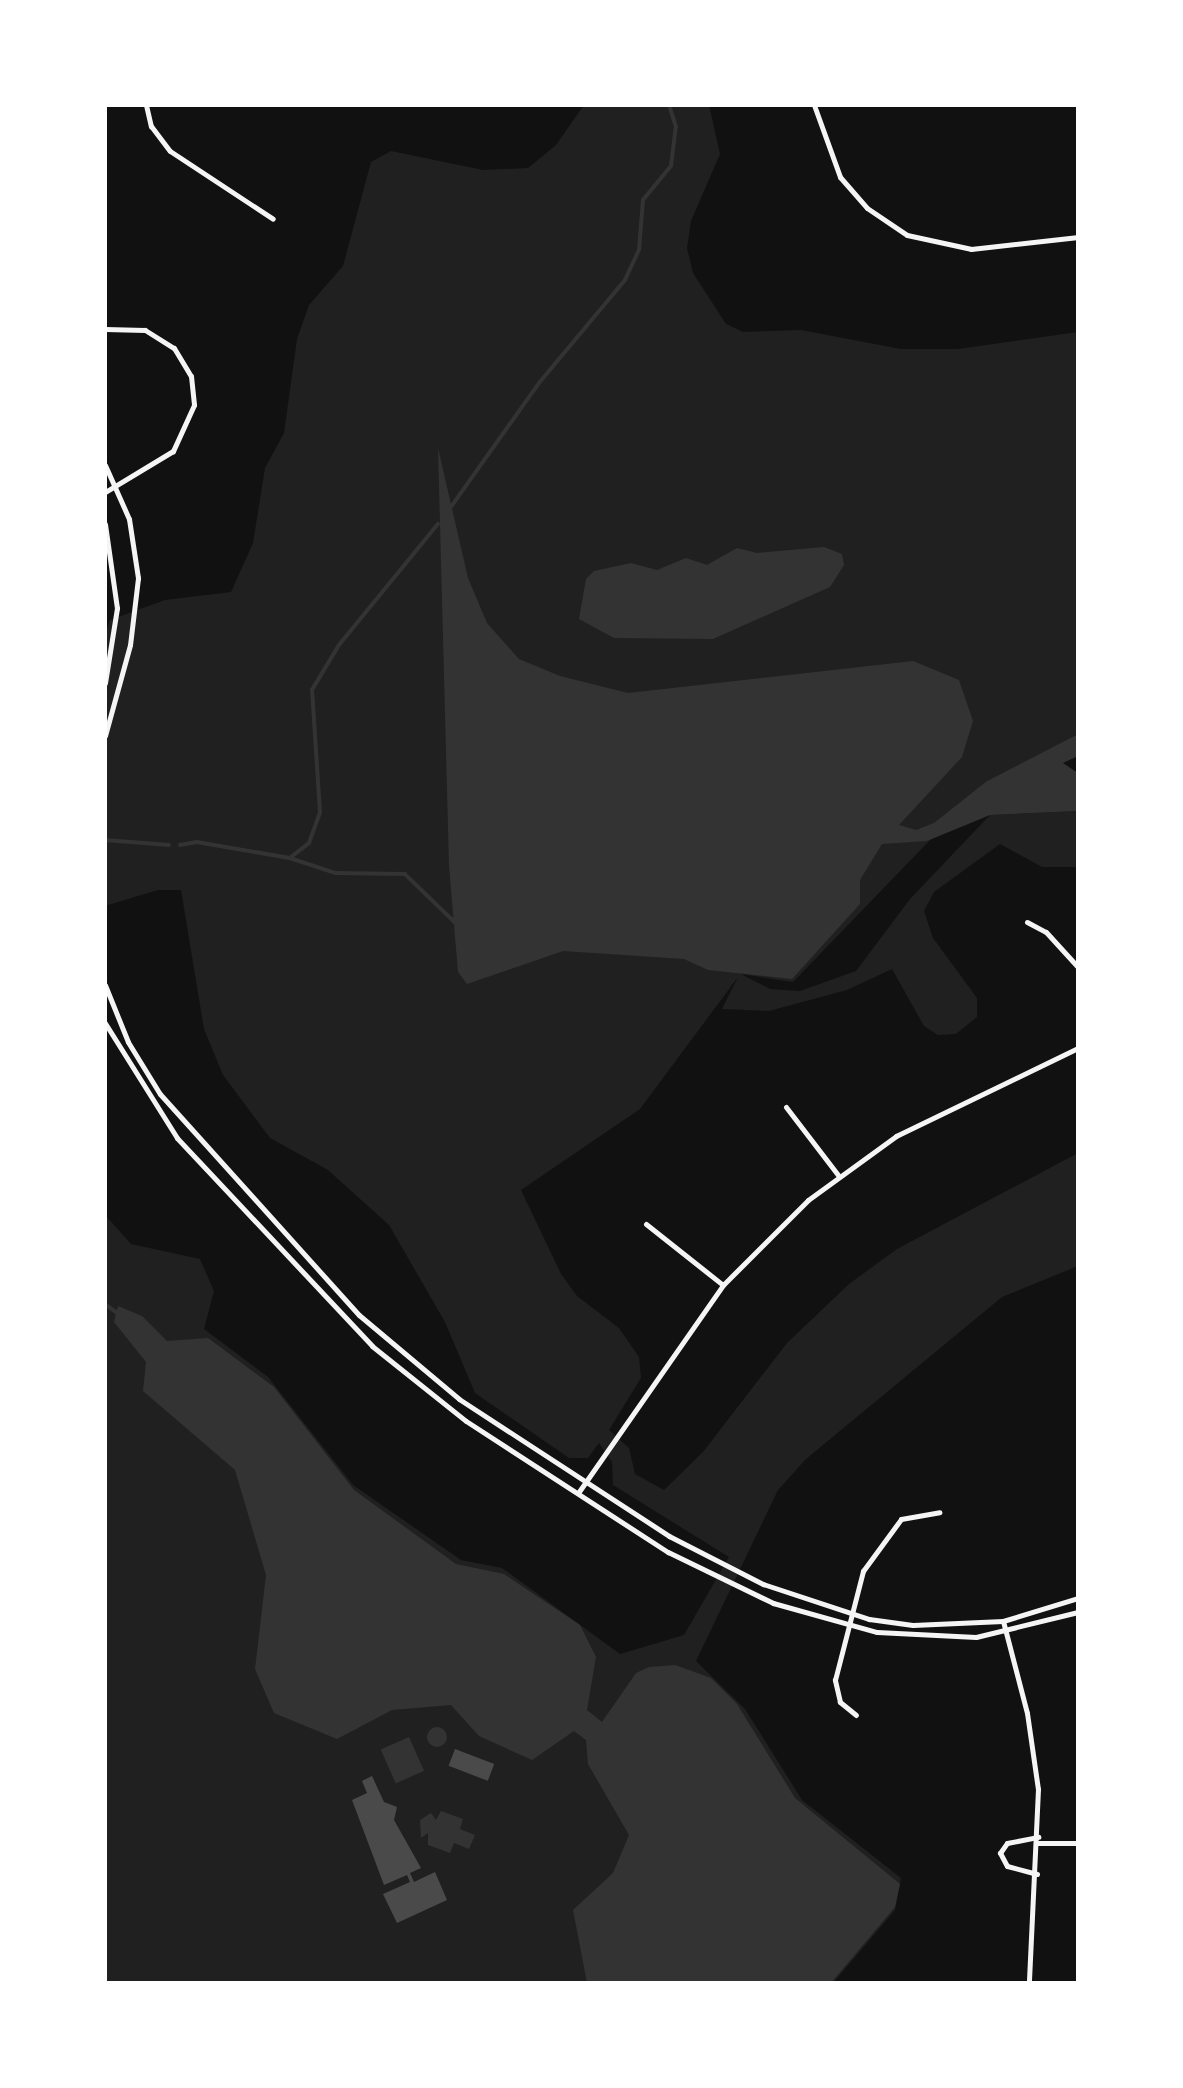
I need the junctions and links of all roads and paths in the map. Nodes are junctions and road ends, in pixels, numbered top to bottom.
1 (146, 105) edge
2 (814, 105) edge
3 (273, 219) dead end
4 (1078, 237) edge
5 (105, 329) edge
6 (105, 466) edge
7 (117, 487) junction
8 (105, 492) edge
9 (105, 524) edge
10 (105, 683) edge
11 (105, 736) edge
12 (1027, 922) dead end
13 (1078, 967) edge
14 (105, 985) edge
15 (105, 1023) edge
16 (1078, 1048) edge
17 (786, 1107) dead end
18 (838, 1175) junction
19 (646, 1224) dead end
20 (723, 1285) junction
21 (1078, 1381) edge
22 (1078, 1398) edge
23 (586, 1481) junction
24 (578, 1493) junction
25 (939, 1512) dead end
26 (1078, 1598) edge
27 (1078, 1612) edge
28 (852, 1614) junction
29 (1003, 1621) junction
30 (849, 1626) junction
31 (1006, 1633) junction
32 (856, 1715) dead end
33 (1037, 1840) junction
34 (1078, 1843) edge
35 (1037, 1874) junction
36 (1029, 1983) edge

1 - 3 street
2 - 4 street
5 - 7 street
6 - 7 street
7 - 8 street
7 - 11 street
9 - 10 street
12 - 13 street
14 - 23 street
15 - 24 street
16 - 18 street
17 - 18 street
18 - 20 street
19 - 20 street
20 - 23 street
21 - 22 street
23 - 24 street
23 - 28 street
24 - 30 street
25 - 28 street
26 - 29 street
27 - 31 street
28 - 29 street
28 - 30 street
29 - 31 street
30 - 31 street
30 - 32 street
31 - 33 street
33 - 34 street
33 - 35 street
33 - 35 street
35 - 36 street

